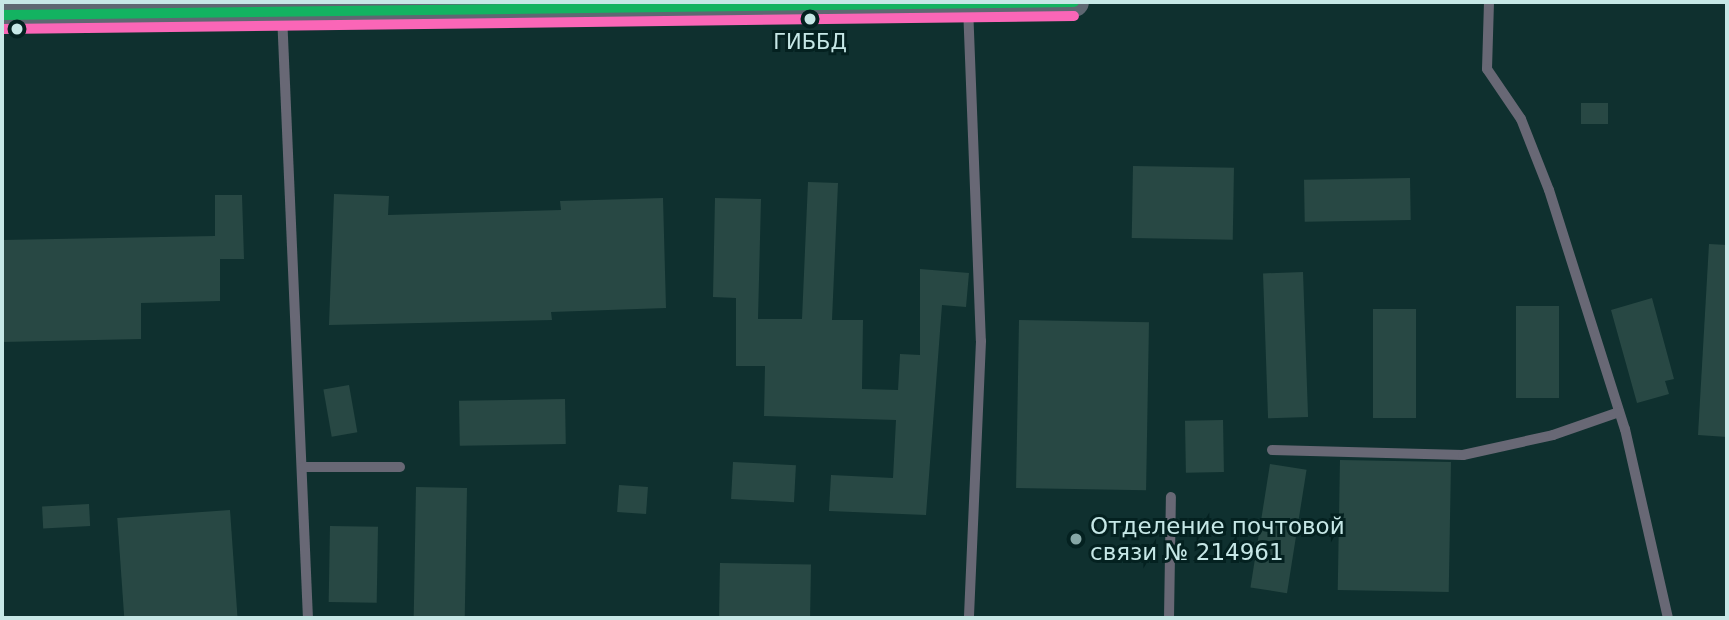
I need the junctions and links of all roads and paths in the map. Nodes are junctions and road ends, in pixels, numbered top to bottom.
1 (1074, 2) edge
2 (1489, 2) edge
3 (774, 3) edge
4 (968, 3) edge
5 (233, 8) edge
6 (282, 14) junction
7 (2, 15) edge
8 (1619, 411) junction
9 (1272, 450) dead end
10 (303, 467) junction
11 (400, 467) dead end
12 (1171, 498) dead end
13 (308, 618) edge
14 (970, 618) edge
15 (1169, 618) edge
16 (1668, 618) edge

1 - 4 main road
2 - 8 lane
3 - 4 main road
3 - 6 main road
4 - 14 lane
5 - 6 main road
5 - 7 main road
6 - 10 lane
8 - 9 lane
8 - 16 lane
10 - 11 lane
10 - 13 lane
12 - 15 lane

